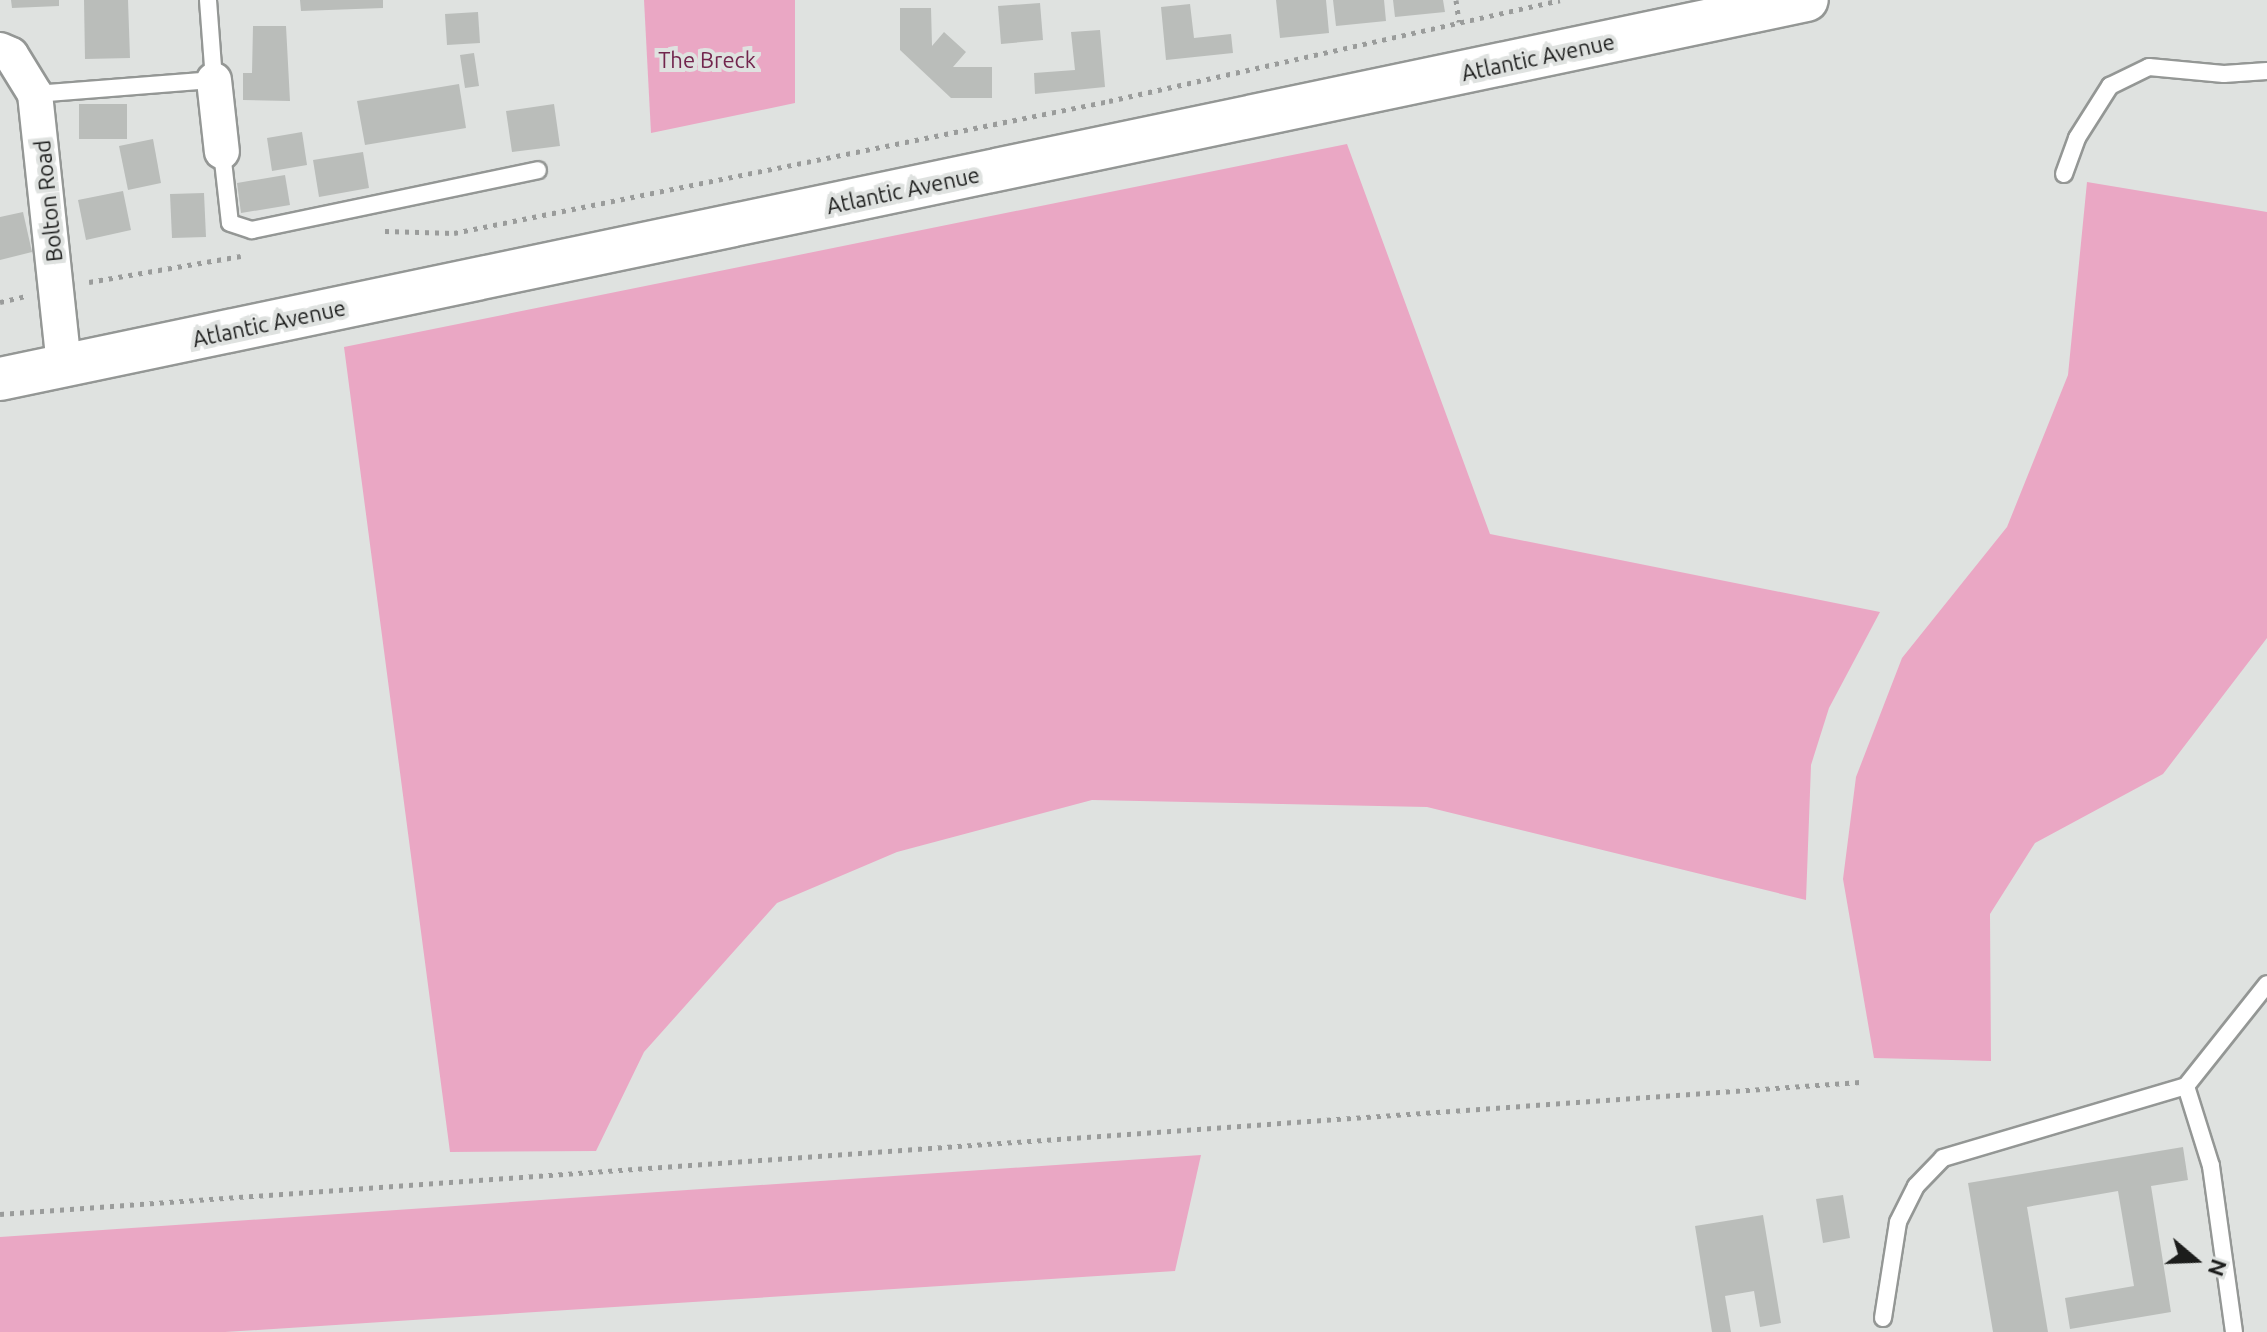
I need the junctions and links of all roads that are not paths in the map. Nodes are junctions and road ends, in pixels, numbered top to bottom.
1 (208, 0) edge
2 (1807, 0) edge
3 (0, 50) edge
4 (2267, 71) edge
5 (214, 80) junction
6 (35, 94) junction
7 (222, 152) joint
8 (538, 170) dead end
9 (2064, 174) dead end
10 (64, 366) junction
11 (0, 379) edge
12 (2267, 984) edge
13 (2186, 1086) junction
14 (1883, 1318) dead end
15 (2234, 1332) edge

1 - 5 lane
2 - 10 street, Atlantic Avenue
3 - 6 street, Bolton Road
4 - 9 lane
5 - 6 lane
5 - 7 street
6 - 10 street, Bolton Road
7 - 8 lane
10 - 11 street, Atlantic Avenue
12 - 13 lane
13 - 14 lane
13 - 15 lane

